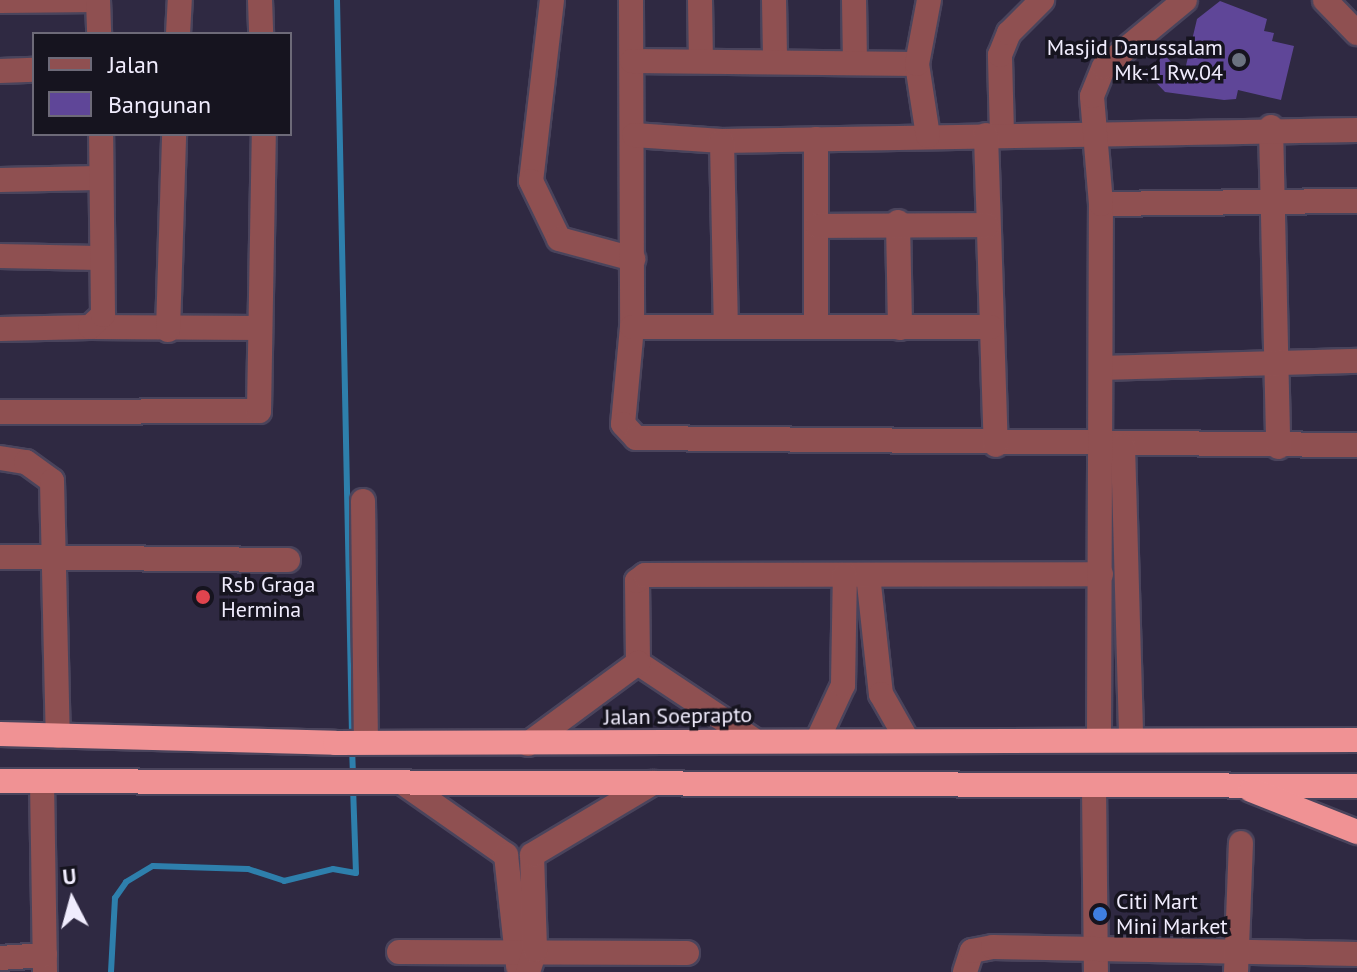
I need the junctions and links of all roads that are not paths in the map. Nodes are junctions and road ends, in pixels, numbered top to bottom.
1 (180, 0) edge
2 (260, 0) edge
3 (552, 0) edge
4 (631, 0) edge
5 (700, 0) edge
6 (774, 0) edge
7 (854, 0) edge
8 (1042, 0) edge
9 (1185, 0) edge
10 (1325, 0) edge
11 (0, 1) edge
12 (931, 2) edge
13 (99, 32) edge
14 (178, 32) edge
15 (261, 32) edge
16 (1357, 33) edge
17 (775, 60) junction
18 (632, 61) junction
19 (701, 61) junction
20 (855, 63) junction
21 (917, 64) junction
22 (32, 70) edge
23 (0, 71) edge
24 (1271, 127) junction
25 (1091, 130) junction
26 (1357, 130) edge
27 (994, 134) junction
28 (634, 135) junction
29 (101, 136) edge
30 (174, 136) edge
31 (264, 136) edge
32 (928, 136) junction
33 (816, 139) junction
34 (722, 141) junction
35 (99, 178) junction
36 (0, 180) edge
37 (1357, 201) edge
38 (1101, 204) junction
39 (1276, 204) junction
40 (898, 222) junction
41 (987, 225) junction
42 (818, 226) junction
43 (0, 256) edge
44 (99, 258) junction
45 (633, 259) junction
46 (726, 326) junction
47 (816, 326) junction
48 (90, 327) junction
49 (632, 327) junction
50 (991, 327) junction
51 (259, 328) junction
52 (900, 328) junction
53 (0, 329) edge
54 (168, 330) junction
55 (1357, 361) edge
56 (1273, 367) junction
57 (1103, 368) junction
58 (0, 412) edge
59 (996, 445) junction
60 (1357, 445) edge
61 (1098, 446) junction
62 (1123, 446) junction
63 (1278, 447) junction
64 (0, 458) edge
65 (363, 501) dead end
66 (0, 557) edge
67 (53, 558) junction
68 (288, 560) dead end
69 (1101, 574) junction
70 (856, 575) junction
71 (638, 663) junction
72 (1130, 693) junction
73 (1099, 695) junction
74 (0, 734) edge
75 (58, 736) junction
76 (1099, 737) junction
77 (1131, 737) junction
78 (906, 738) junction
79 (754, 740) junction
80 (1357, 740) edge
81 (817, 741) junction
82 (363, 742) junction
83 (528, 744) junction
84 (0, 781) edge
85 (42, 781) junction
86 (653, 783) junction
87 (406, 785) junction
88 (1094, 786) junction
89 (1240, 786) junction
90 (1357, 786) edge
91 (1357, 832) edge
92 (1241, 843) dead end
93 (506, 855) junction
94 (532, 855) junction
95 (399, 952) dead end
96 (687, 953) dead end
97 (1357, 954) edge
98 (0, 958) edge
99 (1098, 960) edge
100 (524, 961) edge
101 (1237, 961) edge
102 (45, 963) edge
103 (965, 972) edge

1 - 14 street
2 - 15 street
3 - 45 street
4 - 18 street
5 - 19 street
6 - 17 street
7 - 20 street
8 - 27 street
9 - 25 street
10 - 16 street
11 - 13 street
12 - 21 street
17 - 19 street
17 - 20 street
18 - 19 street
18 - 28 street
20 - 21 street
21 - 32 street
22 - 23 street
24 - 25 street
24 - 26 street
24 - 39 street
25 - 27 street
25 - 38 street
27 - 32 street
27 - 41 street
28 - 34 street
28 - 45 street
29 - 35 street
30 - 54 street
31 - 51 street
32 - 33 street
33 - 34 street
33 - 42 street
34 - 46 street
35 - 36 street
35 - 44 street
37 - 39 street
38 - 39 street
38 - 57 street
39 - 56 street
40 - 41 street
40 - 42 street
40 - 52 street
41 - 50 street
42 - 47 street
43 - 44 street
44 - 48 street
45 - 49 street
46 - 47 street
46 - 49 street
47 - 52 street
48 - 53 street
48 - 54 street
49 - 59 street
50 - 52 street
50 - 59 street
51 - 54 street
51 - 58 street
55 - 56 street
56 - 57 street
56 - 63 street
57 - 61 street
59 - 61 street
60 - 63 street
61 - 62 street
61 - 69 street
62 - 63 street
62 - 72 street
64 - 67 street
65 - 82 street
66 - 67 street
67 - 68 street
67 - 75 street
69 - 70 street
69 - 73 street
70 - 71 street
70 - 78 street
70 - 81 street
71 - 79 street
71 - 83 street
72 - 73 street
72 - 77 street
73 - 76 street
74 - 75 highway, Jalan Soeprapto
75 - 82 highway, Jalan Soeprapto
76 - 77 highway, Jalan Soeprapto
76 - 78 highway, Jalan Soeprapto
77 - 80 highway, Jalan Soeprapto
78 - 81 highway, Jalan Soeprapto
79 - 81 highway, Jalan Soeprapto
79 - 83 highway, Jalan Soeprapto
82 - 83 highway, Jalan Soeprapto
84 - 85 highway
85 - 87 highway
85 - 102 street
86 - 87 highway
86 - 88 highway
86 - 94 street
87 - 93 street
88 - 89 highway
88 - 99 street
89 - 90 highway
89 - 91 highway
92 - 101 street
93 - 94 street
93 - 100 street
94 - 100 street
95 - 100 street
96 - 100 street
97 - 101 street
98 - 102 street
99 - 101 street
99 - 103 street

